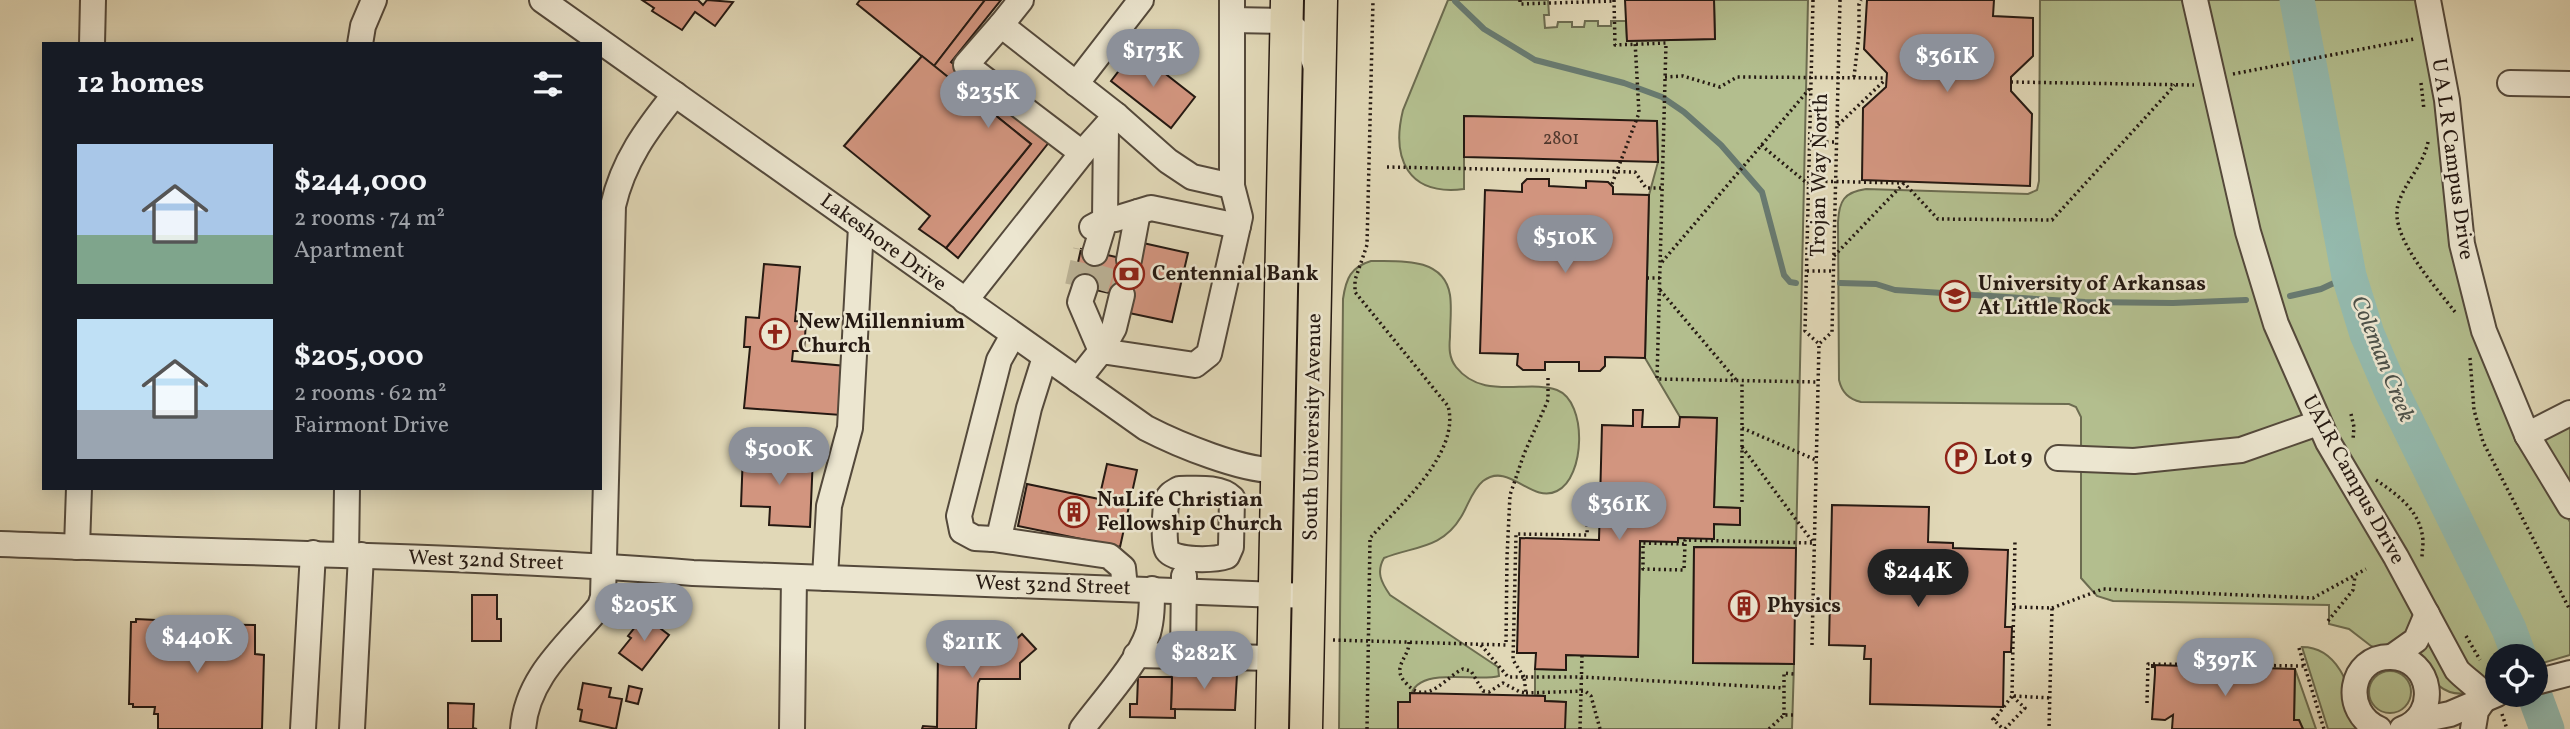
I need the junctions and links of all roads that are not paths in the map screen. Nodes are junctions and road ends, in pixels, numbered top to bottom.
1 (93, 0) edge
2 (374, 0) edge
3 (542, 0) edge
4 (1021, 0) edge
5 (1141, 0) edge
6 (1321, 0) edge
7 (2195, 0) edge
8 (2428, 0) edge
9 (1293, 7) edge
10 (1232, 10) edge
11 (1001, 25) junction
12 (92, 42) edge
13 (361, 42) edge
14 (601, 42) edge
15 (602, 42) edge
16 (1319, 80) junction
17 (2510, 83) dead end
18 (1076, 84) junction
19 (2570, 84) edge
20 (675, 94) junction
21 (1111, 121) junction
22 (1083, 153) junction
23 (1232, 186) junction
24 (1121, 217) junction
25 (1238, 226) junction
26 (861, 227) junction
27 (965, 301) junction
28 (1013, 335) junction
29 (1101, 351) junction
30 (1045, 357) junction
31 (1078, 380) junction
32 (2570, 413) edge
33 (2319, 423) junction
34 (2526, 435) junction
35 (1200, 452) junction
36 (2058, 458) dead end
37 (1278, 470) junction
38 (1200, 489) junction
39 (79, 490) edge
40 (347, 490) edge
41 (2570, 506) edge
42 (993, 539) junction
43 (0, 544) edge
44 (77, 547) junction
45 (313, 553) junction
46 (353, 555) junction
47 (1185, 558) junction
48 (605, 566) junction
49 (794, 577) junction
50 (825, 578) junction
51 (1125, 588) junction
52 (1152, 589) junction
53 (1184, 590) junction
54 (1276, 595) junction
55 (1308, 596) junction
56 (2427, 614) junction
57 (1136, 655) junction
58 (1183, 656) junction
59 (2392, 657) junction
60 (1274, 658) junction
61 (2570, 673) edge
62 (2548, 679) edge
63 (2428, 687) junction
64 (2485, 693) edge
65 (2485, 700) edge
66 (2485, 703) edge
67 (2485, 706) edge
68 (2409, 725) edge
69 (303, 729) edge
70 (352, 729) edge
71 (523, 729) edge
72 (792, 729) edge
73 (1082, 729) edge
74 (1272, 729) edge
75 (1306, 729) edge
76 (2379, 729) edge
77 (2473, 729) edge

1 - 12 street
2 - 13 street
3 - 14 street, Lakeshore Drive
4 - 11 street
5 - 18 street
6 - 16 main road, South University Avenue
7 - 33 street, UALR Campus Drive
8 - 34 street, U A L R Campus Drive
9 - 10 street
9 - 16 street
9 - 37 main road, South University Avenue
10 - 23 street
11 - 18 street
11 - 22 street
15 - 20 street, Lakeshore Drive
16 - 55 main road, South University Avenue
17 - 19 street
18 - 21 street
20 - 26 street, Lakeshore Drive
20 - 48 street
21 - 22 street
21 - 23 street
21 - 24 street
22 - 27 street
23 - 25 street
24 - 24 street
24 - 25 street
25 - 29 street
26 - 27 street, Lakeshore Drive
26 - 50 street
27 - 28 street, Lakeshore Drive
28 - 30 street, Lakeshore Drive
28 - 42 street
29 - 29 street
29 - 31 street
30 - 31 street, Lakeshore Drive
30 - 42 street
31 - 35 street, Lakeshore Drive
32 - 34 street
33 - 36 street
33 - 56 street, UALR Campus Drive
34 - 41 street, U A L R Campus Drive
35 - 37 street, Lakeshore Drive
35 - 38 street
37 - 54 main road, South University Avenue
38 - 47 street
38 - 47 street
39 - 44 street
40 - 46 street
42 - 51 street
43 - 44 street, West 32nd Street
44 - 45 street, West 32nd Street
45 - 46 street, West 32nd Street
45 - 69 street
46 - 48 street, West 32nd Street
46 - 70 street
47 - 53 street
48 - 49 street, West 32nd Street
48 - 71 street
49 - 50 street, West 32nd Street
49 - 72 street
50 - 51 street, West 32nd Street
51 - 52 street, West 32nd Street
52 - 53 street, West 32nd Street
52 - 57 street
53 - 54 street, West 32nd Street
53 - 58 street
54 - 55 street, West 32nd Street
54 - 60 main road, South University Avenue
55 - 75 main road, South University Avenue
56 - 59 street
56 - 64 street, UALR Campus Drive
57 - 58 street
57 - 73 street
58 - 60 street
59 - 63 street
59 - 76 street
60 - 74 main road, South University Avenue
61 - 62 street
63 - 65 street
63 - 68 street
66 - 68 street
67 - 77 street

